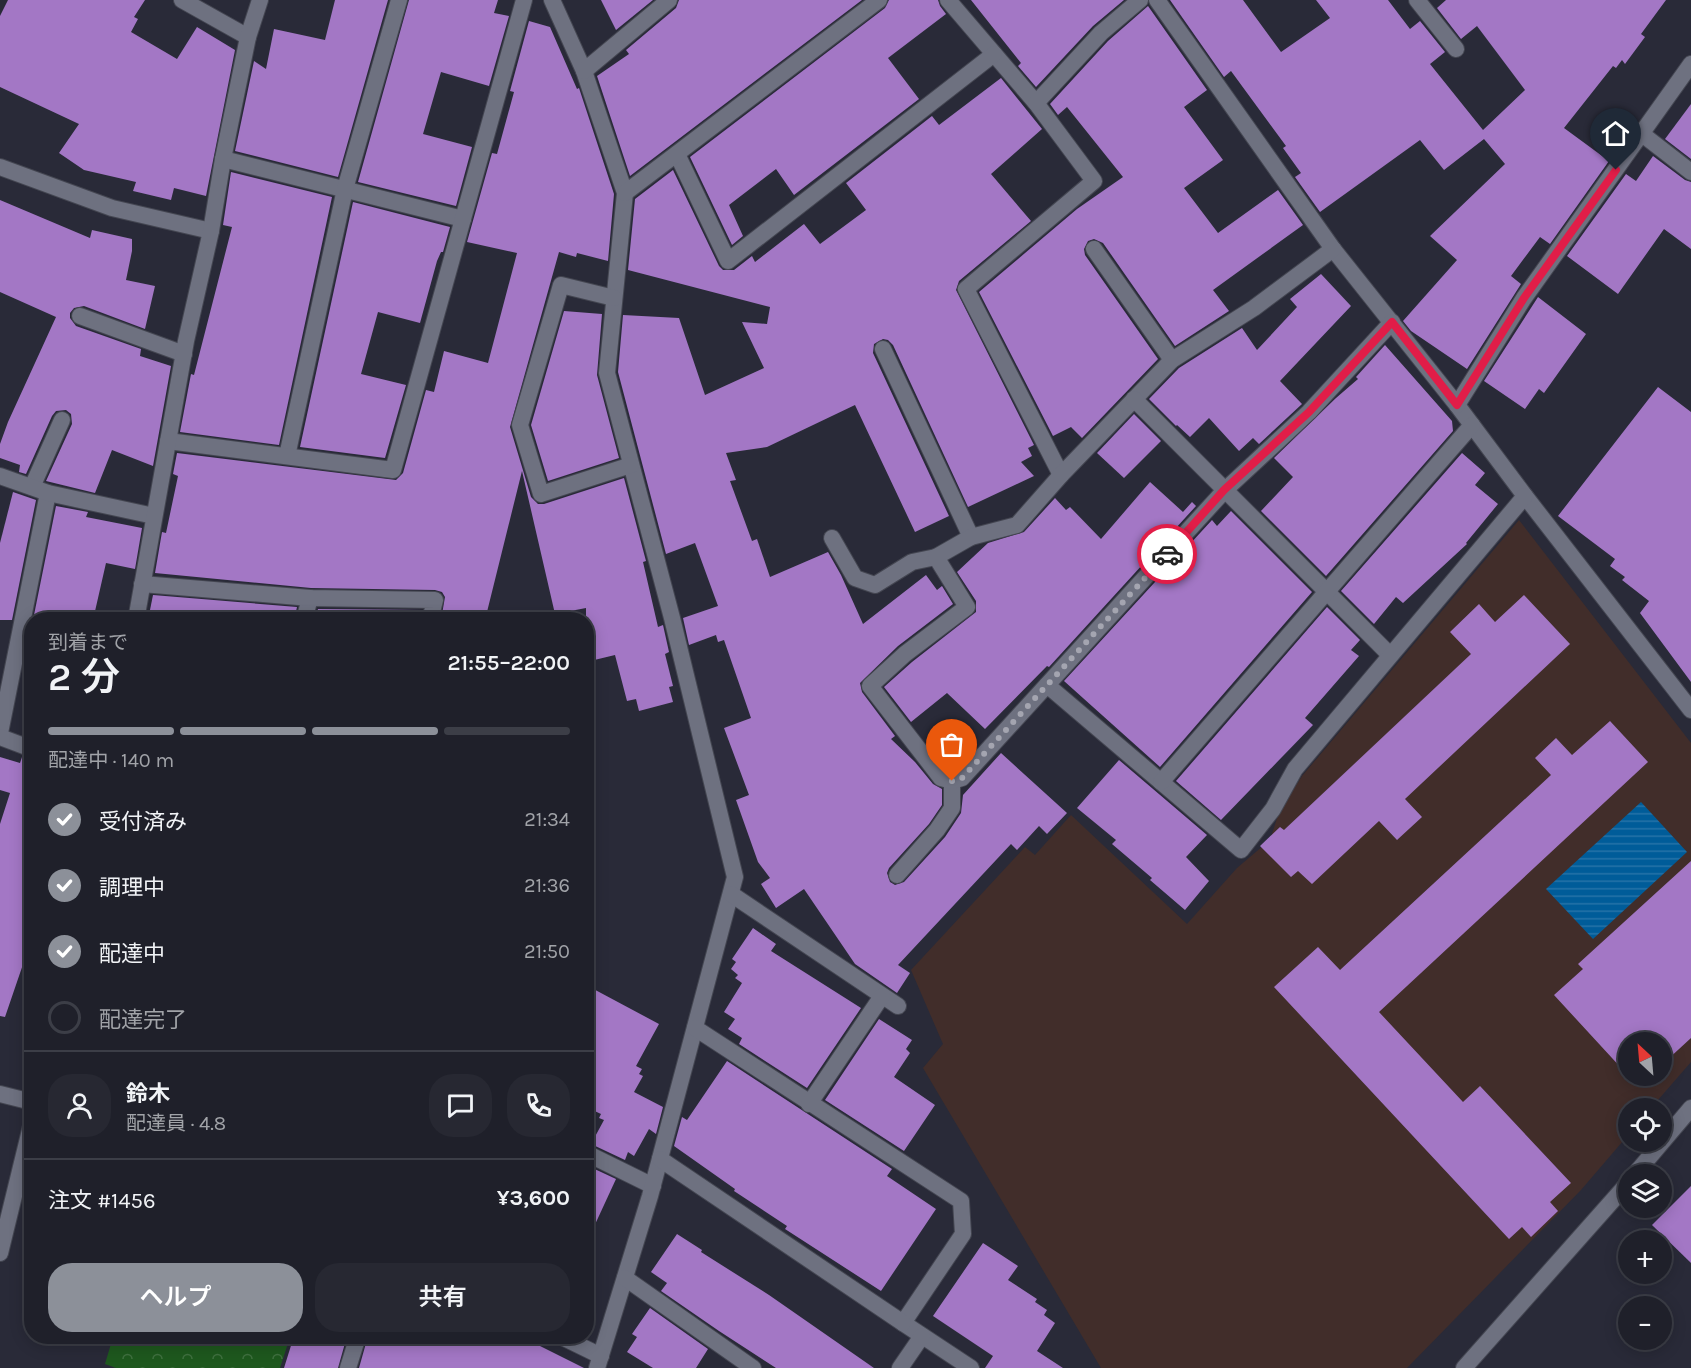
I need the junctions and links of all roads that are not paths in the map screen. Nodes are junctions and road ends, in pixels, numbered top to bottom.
1 (182, 0) edge
2 (260, 0) edge
3 (399, 0) edge
4 (524, 0) edge
5 (552, 0) edge
6 (669, 0) edge
7 (879, 0) edge
8 (948, 0) edge
9 (1140, 0) edge
10 (1157, 0) edge
11 (1417, 0) edge
12 (248, 38) junction
13 (1456, 50) dead end
14 (994, 54) junction
15 (1691, 64) edge
16 (584, 71) junction
17 (1036, 103) junction
18 (1642, 134) junction
19 (677, 154) junction
20 (223, 159) junction
21 (0, 167) edge
22 (1691, 172) edge
23 (345, 189) junction
24 (625, 193) junction
25 (463, 219) junction
26 (211, 231) junction
27 (1094, 249) dead end
28 (1333, 249) junction
29 (614, 298) junction
30 (80, 316) dead end
31 (1392, 322) junction
32 (883, 349) dead end
33 (184, 354) junction
34 (1172, 360) junction
35 (1134, 399) junction
36 (1457, 405) junction
37 (62, 420) dead end
38 (1472, 425) junction
39 (168, 441) junction
40 (287, 456) junction
41 (631, 465) junction
42 (1061, 475) junction
43 (0, 476) edge
44 (32, 488) junction
45 (1224, 490) junction
46 (48, 494) junction
47 (1525, 496) junction
48 (154, 516) junction
49 (972, 537) junction
50 (832, 538) dead end
51 (936, 557) junction
52 (142, 584) junction
53 (1328, 593) junction
54 (310, 598) junction
55 (24, 612) edge
56 (137, 612) edge
57 (306, 612) edge
58 (432, 612) edge
59 (24, 614) edge
60 (1390, 655) junction
61 (1047, 686) junction
62 (1690, 705) edge
63 (0, 735) edge
64 (24, 746) edge
65 (952, 781) junction
66 (1161, 783) junction
67 (897, 875) dead end
68 (731, 894) junction
69 (882, 996) junction
70 (898, 1006) dead end
71 (695, 1028) junction
72 (0, 1094) edge
73 (24, 1100) edge
74 (809, 1104) junction
75 (1691, 1108) edge
76 (24, 1155) edge
77 (594, 1157) edge
78 (660, 1159) junction
79 (1643, 1164) edge
80 (653, 1185) junction
81 (1618, 1194) edge
82 (0, 1253) edge
83 (625, 1278) junction
84 (903, 1323) junction
85 (922, 1336) junction
86 (356, 1344) edge
87 (572, 1344) edge
88 (599, 1362) edge
89 (348, 1368) edge
90 (753, 1368) edge
91 (900, 1368) edge
92 (971, 1368) edge
93 (1464, 1368) edge

1 - 12 street
2 - 12 street
3 - 23 street
4 - 25 street
5 - 16 street
6 - 16 street
7 - 19 street
8 - 14 street
9 - 17 street
10 - 28 street
11 - 13 street
12 - 20 street
14 - 17 street
14 - 19 street
15 - 18 street
16 - 24 street
17 - 42 street
18 - 22 street
18 - 36 street
19 - 24 street
20 - 23 street
20 - 26 street
21 - 26 street
23 - 25 street
23 - 40 street
24 - 29 street
25 - 40 street
26 - 33 street
27 - 34 street
28 - 31 street
28 - 34 street
29 - 41 street
29 - 41 street
30 - 33 street
31 - 36 street
31 - 45 street
32 - 49 street
33 - 39 street
34 - 35 street
35 - 42 street
35 - 45 street
36 - 38 street
37 - 44 street
38 - 47 street
38 - 53 street
39 - 40 street
39 - 48 street
41 - 68 street
42 - 49 street
43 - 44 street
44 - 46 street
45 - 53 street
45 - 61 street
46 - 48 street
46 - 55 street
47 - 60 street
47 - 62 street
48 - 52 street
49 - 51 street
50 - 51 street
51 - 65 street
52 - 54 street
52 - 56 street
53 - 60 street
53 - 66 street
54 - 57 street
54 - 58 street
59 - 63 street
60 - 66 street
61 - 65 street
61 - 66 street
63 - 64 street
65 - 67 street
68 - 69 street
68 - 71 street
69 - 70 street
69 - 74 street
71 - 74 street
71 - 78 street
72 - 73 street
74 - 84 street
75 - 79 street
76 - 82 street
77 - 80 street
78 - 80 street
78 - 84 street
80 - 83 street
81 - 93 street
83 - 88 street
83 - 90 street
84 - 85 street
85 - 91 street
85 - 92 street
86 - 89 street
87 - 88 street

